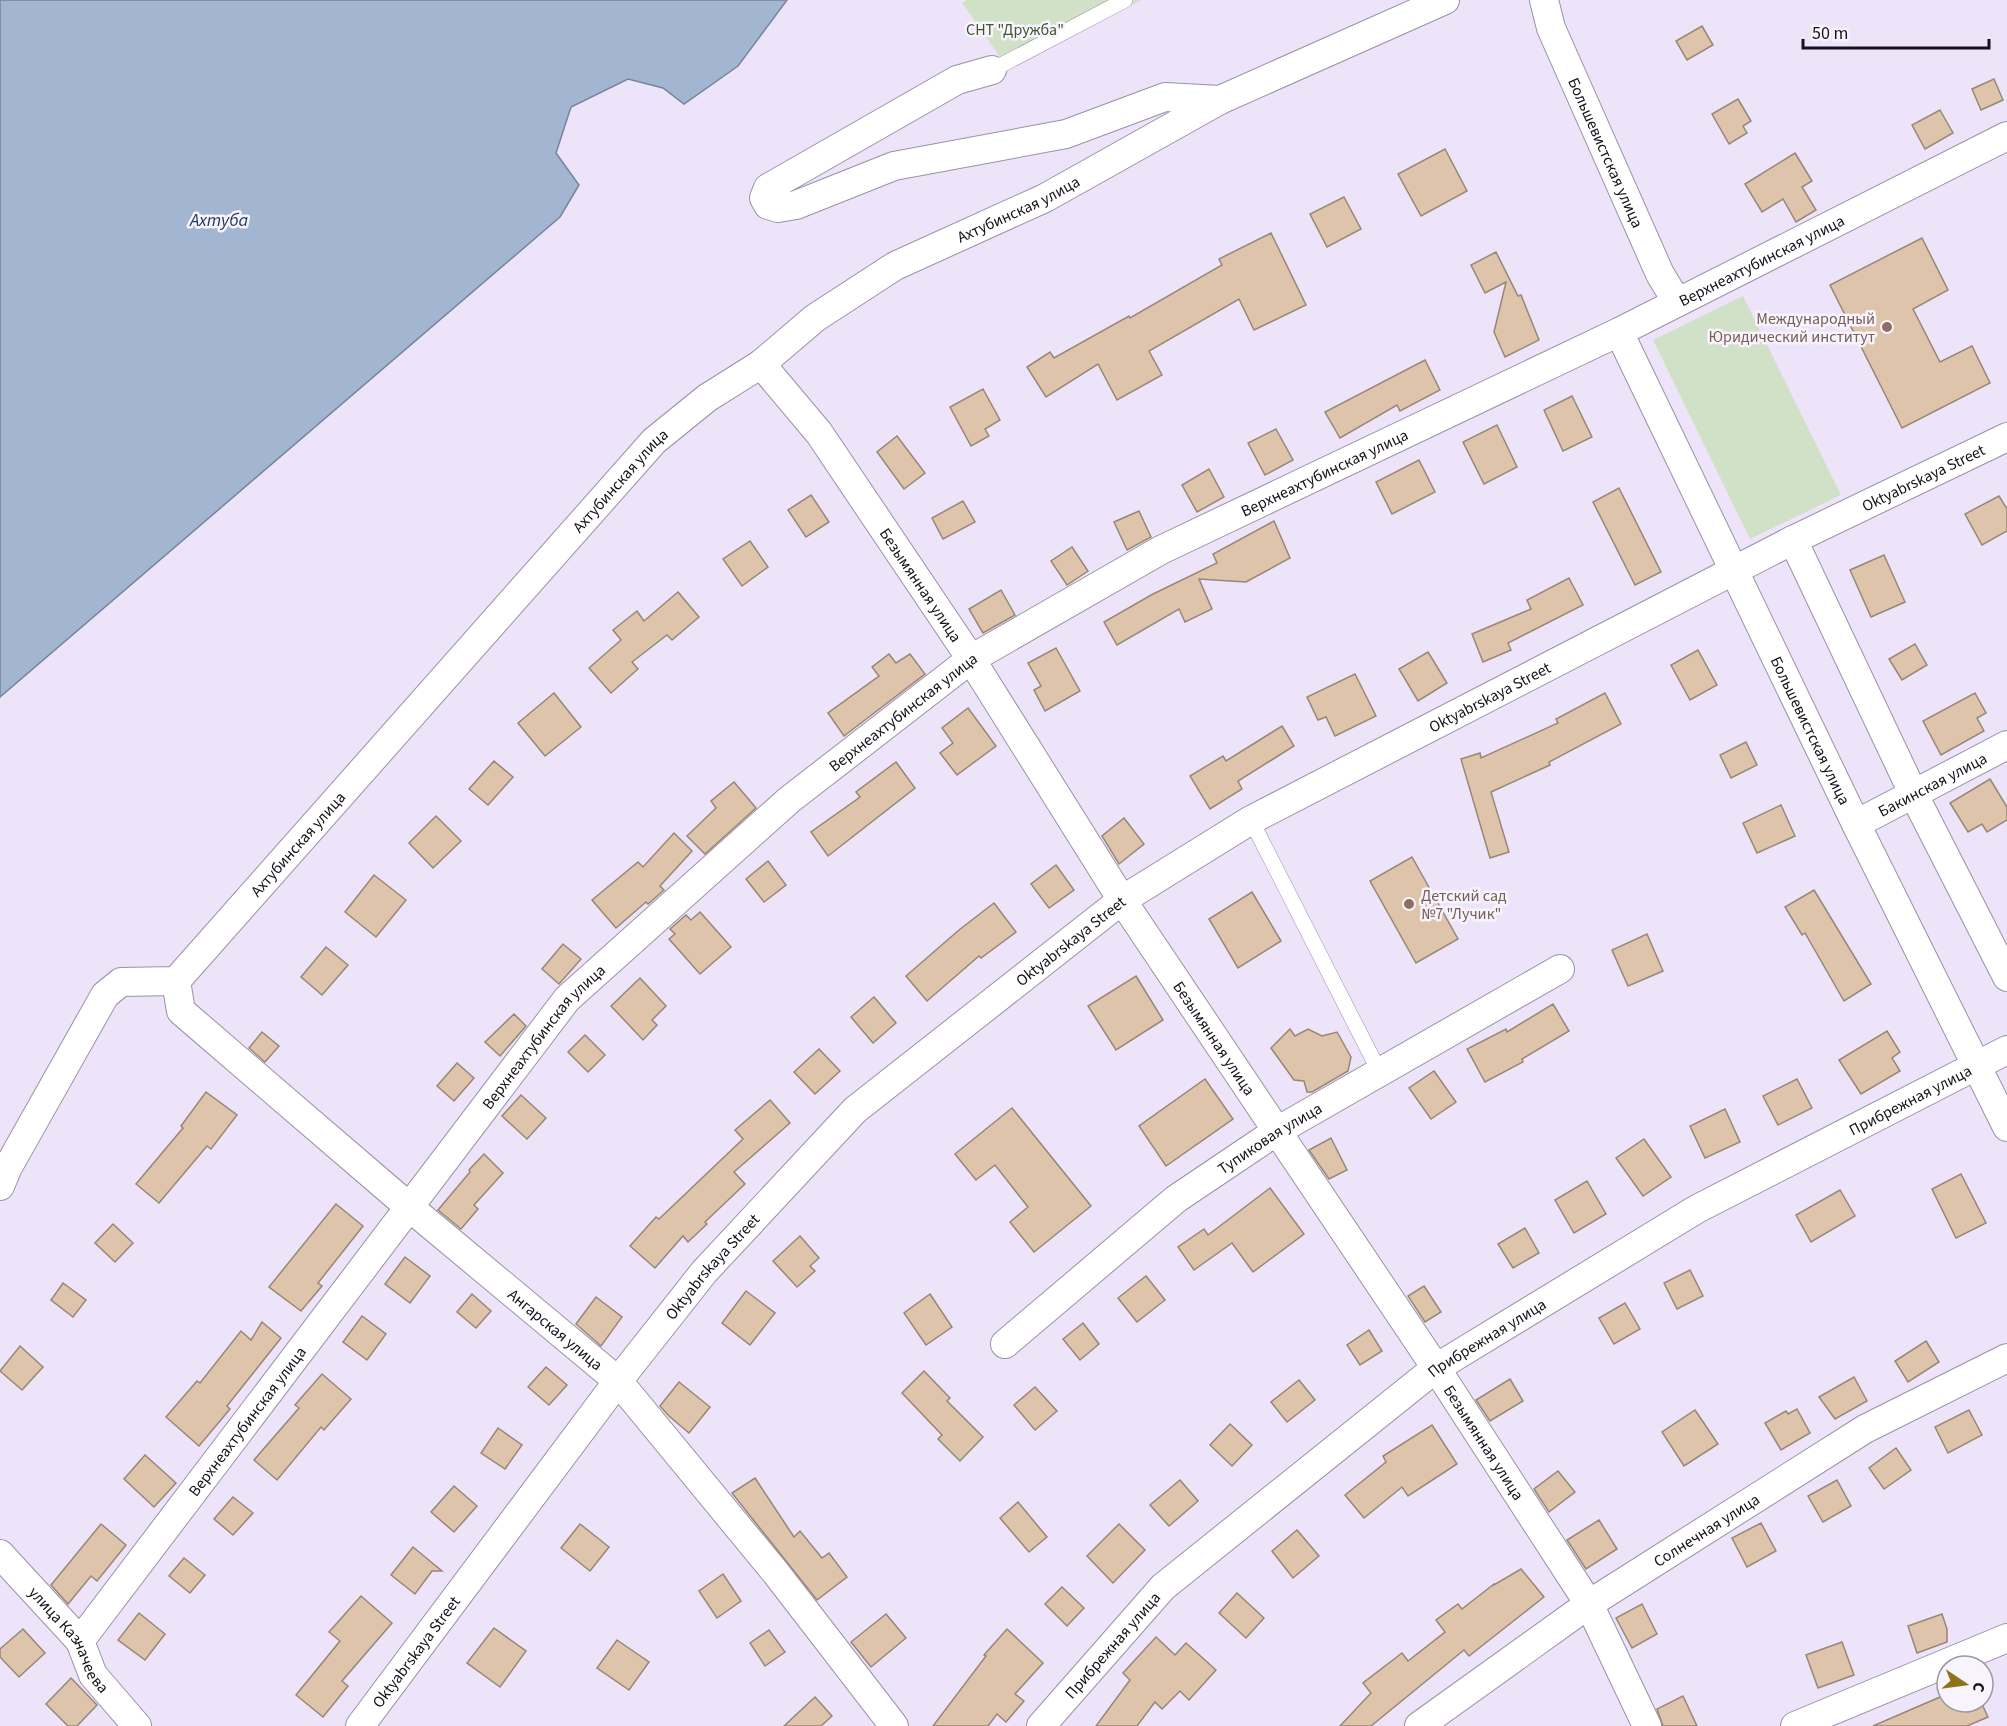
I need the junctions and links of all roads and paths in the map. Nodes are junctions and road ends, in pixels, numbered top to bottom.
1 (1125, 0) edge
2 (1445, 0) edge
3 (1544, 0) edge
4 (992, 70) joint
5 (1220, 100) junction
6 (2007, 136) edge
7 (1677, 303) junction
8 (1619, 332) junction
9 (760, 364) junction
10 (2007, 438) edge
11 (1793, 540) junction
12 (1735, 570) junction
13 (971, 659) junction
14 (2007, 746) edge
15 (1913, 793) junction
16 (1251, 820) junction
17 (1856, 824) junction
18 (1122, 900) junction
19 (1560, 969) dead end
20 (2007, 977) edge
21 (176, 981) junction
22 (2007, 1050) edge
23 (1976, 1065) junction
24 (1379, 1071) junction
25 (2007, 1127) edge
26 (1277, 1131) junction
27 (0, 1186) edge
28 (408, 1206) junction
29 (1005, 1344) dead end
30 (2007, 1358) edge
31 (1436, 1368) junction
32 (618, 1381) junction
33 (0, 1554) edge
34 (1589, 1604) junction
35 (2007, 1638) edge
36 (80, 1641) junction
37 (137, 1726) edge
38 (360, 1726) edge
39 (894, 1726) edge
40 (1041, 1726) edge
41 (1419, 1726) edge
42 (1647, 1726) edge
43 (1795, 1726) edge

1 - 4 lane
2 - 5 street, Ахтубинская улица
3 - 7 street, Большевистская улица
4 - 5 street
5 - 9 street, Ахтубинская улица
6 - 7 street, Верхнеахтубинская улица
7 - 8 street, Верхнеахтубинская улица
8 - 12 street, Большевистская улица
8 - 13 street, Верхнеахтубинская улица
9 - 13 street, Безымянная улица
9 - 21 street, Ахтубинская улица
10 - 11 street, Oktyabrskaya Street
11 - 12 street, Oktyabrskaya Street
11 - 15 street
12 - 16 street, Oktyabrskaya Street
12 - 17 street, Большевистская улица
13 - 18 street, Безымянная улица
13 - 28 street, Верхнеахтубинская улица
14 - 15 street, Бакинская улица
15 - 17 street, Бакинская улица
15 - 20 street
16 - 18 street, Oktyabrskaya Street
16 - 24 lane
17 - 23 street, Большевистская улица
18 - 26 street, Безымянная улица
18 - 32 street, Oktyabrskaya Street
19 - 24 street, Тупиковая улица
21 - 27 street
21 - 28 street, Ангарская улица
22 - 23 street, Прибрежная улица
23 - 25 street, Большевистская улица
23 - 31 street, Прибрежная улица
24 - 26 street, Тупиковая улица
26 - 29 street, Тупиковая улица
26 - 31 street, Безымянная улица
28 - 32 street, Ангарская улица
28 - 36 street, Верхнеахтубинская улица
30 - 34 street, Солнечная улица
31 - 34 street, Безымянная улица
31 - 40 street, Прибрежная улица
32 - 38 street, Oktyabrskaya Street
32 - 39 street, Ангарская улица
33 - 36 street, улица Казначеева
34 - 41 street, Солнечная улица
34 - 42 street, Безымянная улица
35 - 43 street
36 - 37 street, улица Казначеева

